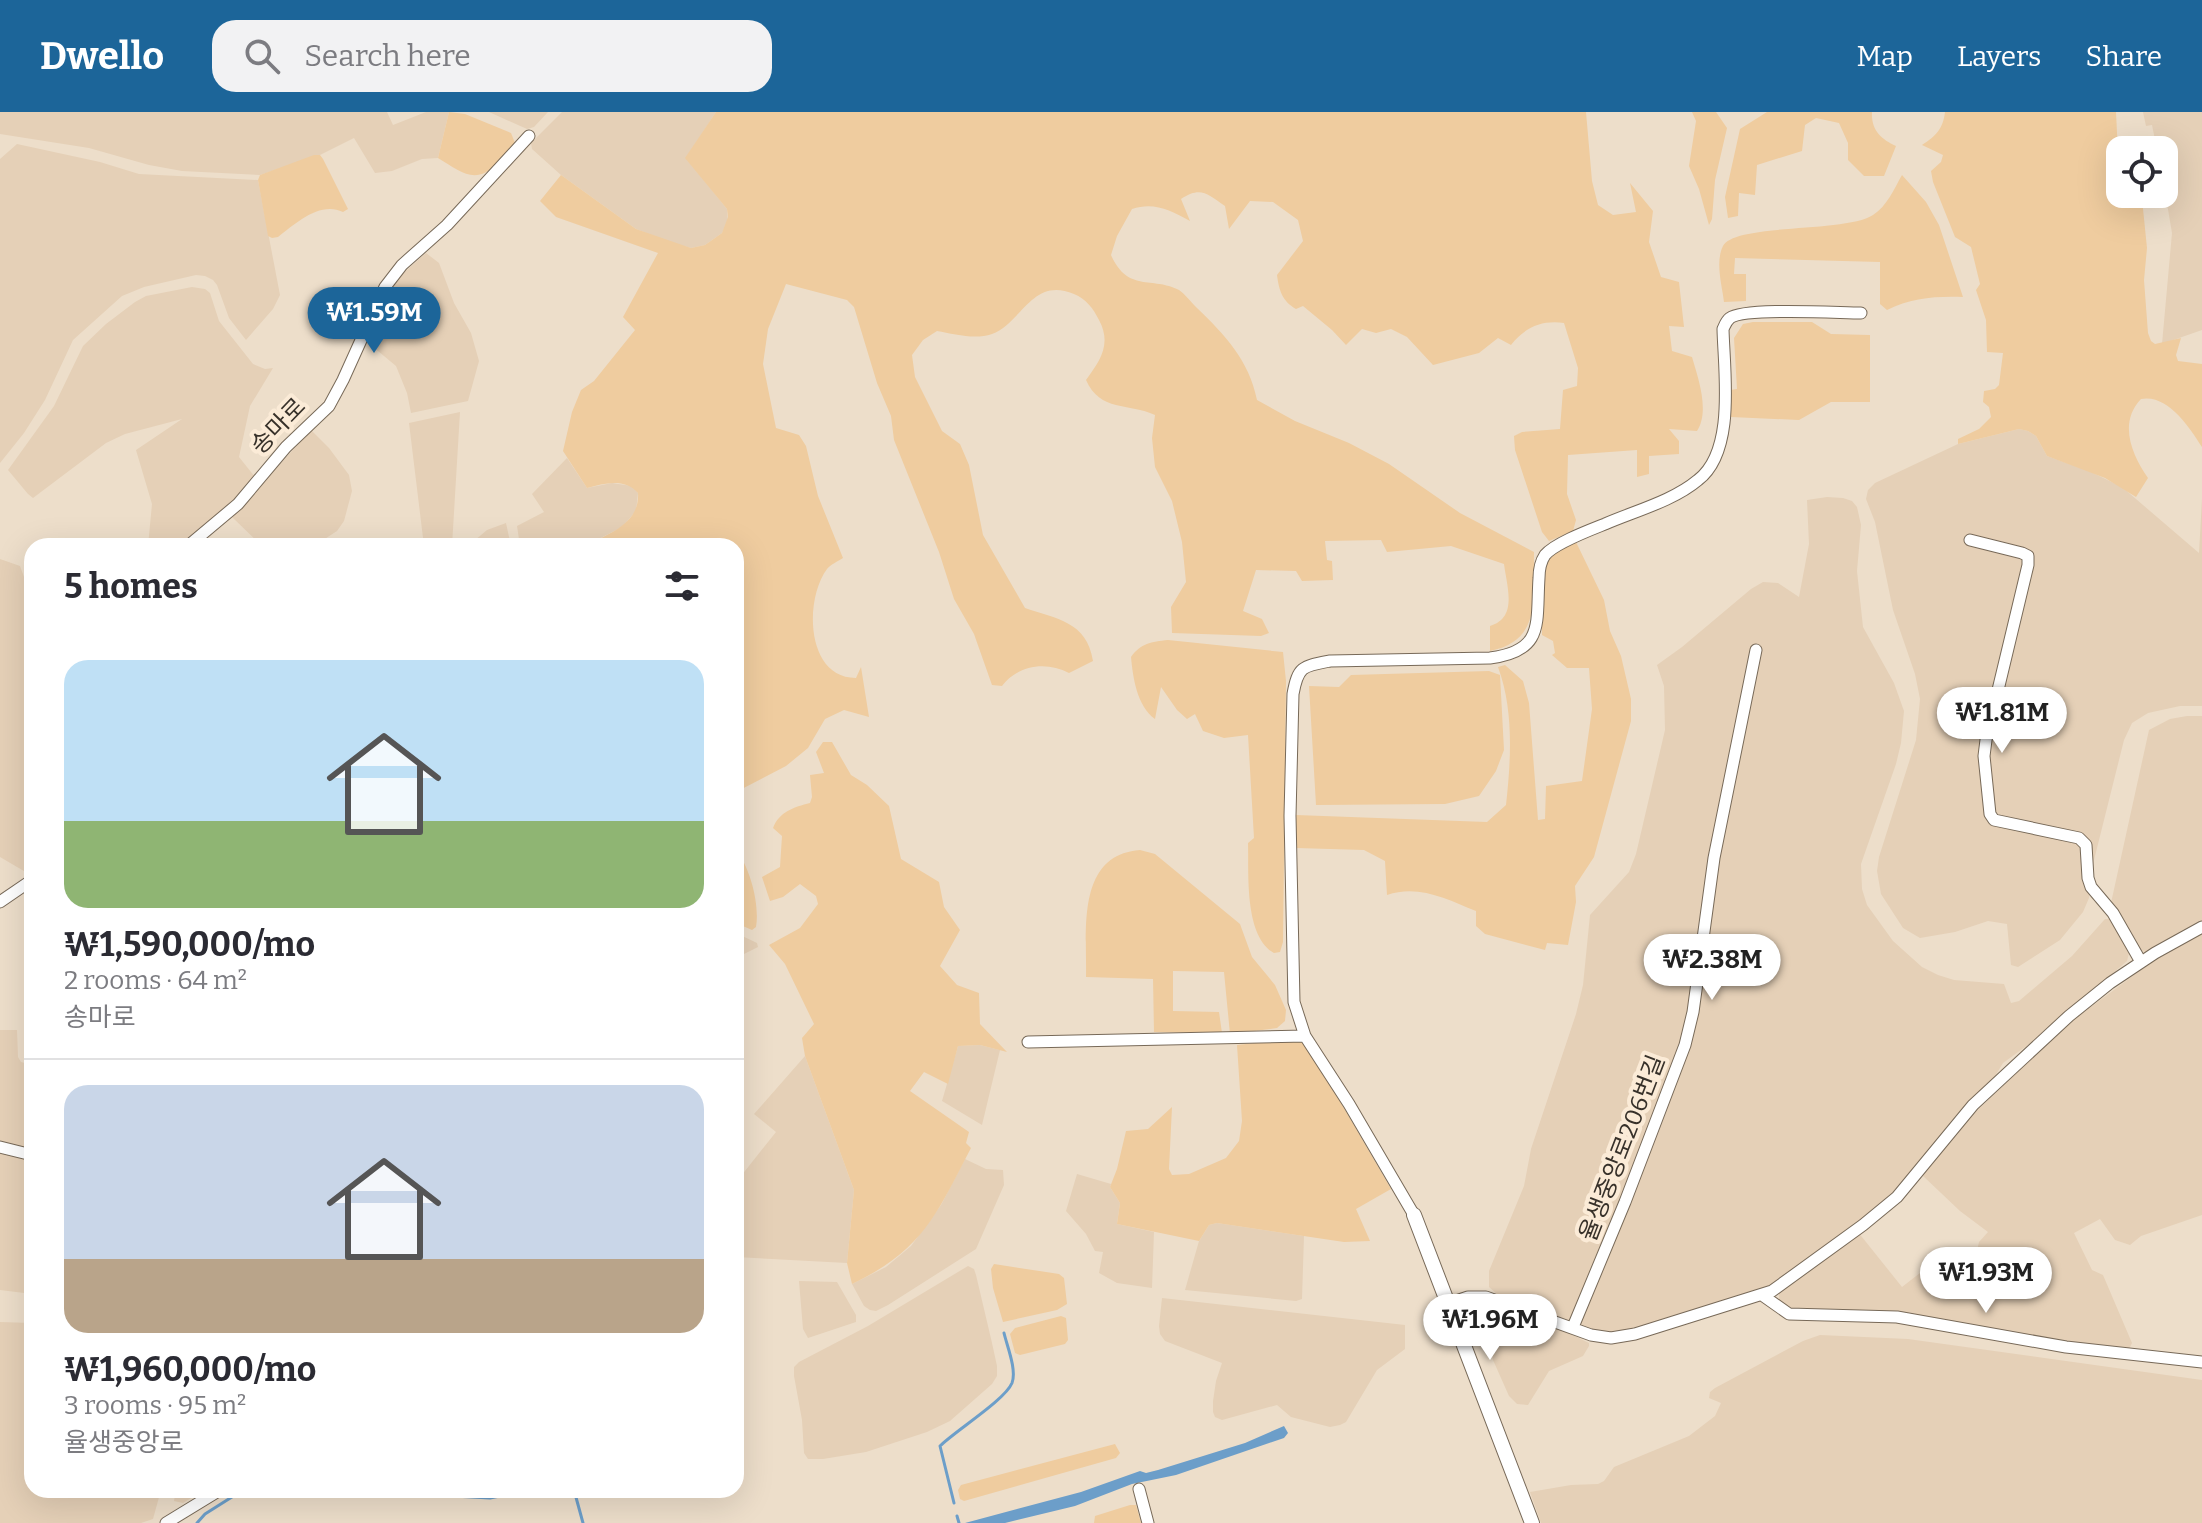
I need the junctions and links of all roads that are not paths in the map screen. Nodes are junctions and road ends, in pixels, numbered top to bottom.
1 (529, 136) dead end
2 (1861, 313) dead end
3 (198, 538) edge
4 (1970, 540) dead end
5 (1756, 650) dead end
6 (24, 886) edge
7 (0, 902) edge
8 (2202, 927) edge
9 (2141, 962) junction
10 (1305, 1036) junction
11 (1028, 1042) dead end
12 (0, 1147) edge
13 (24, 1153) edge
14 (1414, 1215) joint
15 (1762, 1295) junction
16 (1447, 1304) junction
17 (1573, 1327) junction
18 (2202, 1362) edge
19 (1139, 1489) dead end
20 (207, 1498) edge
21 (166, 1523) edge
22 (1148, 1523) edge
23 (1532, 1523) edge

1 - 3 street, 송마로
2 - 10 street
4 - 9 street
5 - 17 street, 율생중앙로206번길
6 - 7 street
8 - 9 street
9 - 15 street
10 - 11 street
10 - 14 street
12 - 13 street
14 - 16 street
15 - 17 street
15 - 18 street
16 - 17 street
16 - 23 street
19 - 22 street
20 - 21 street

